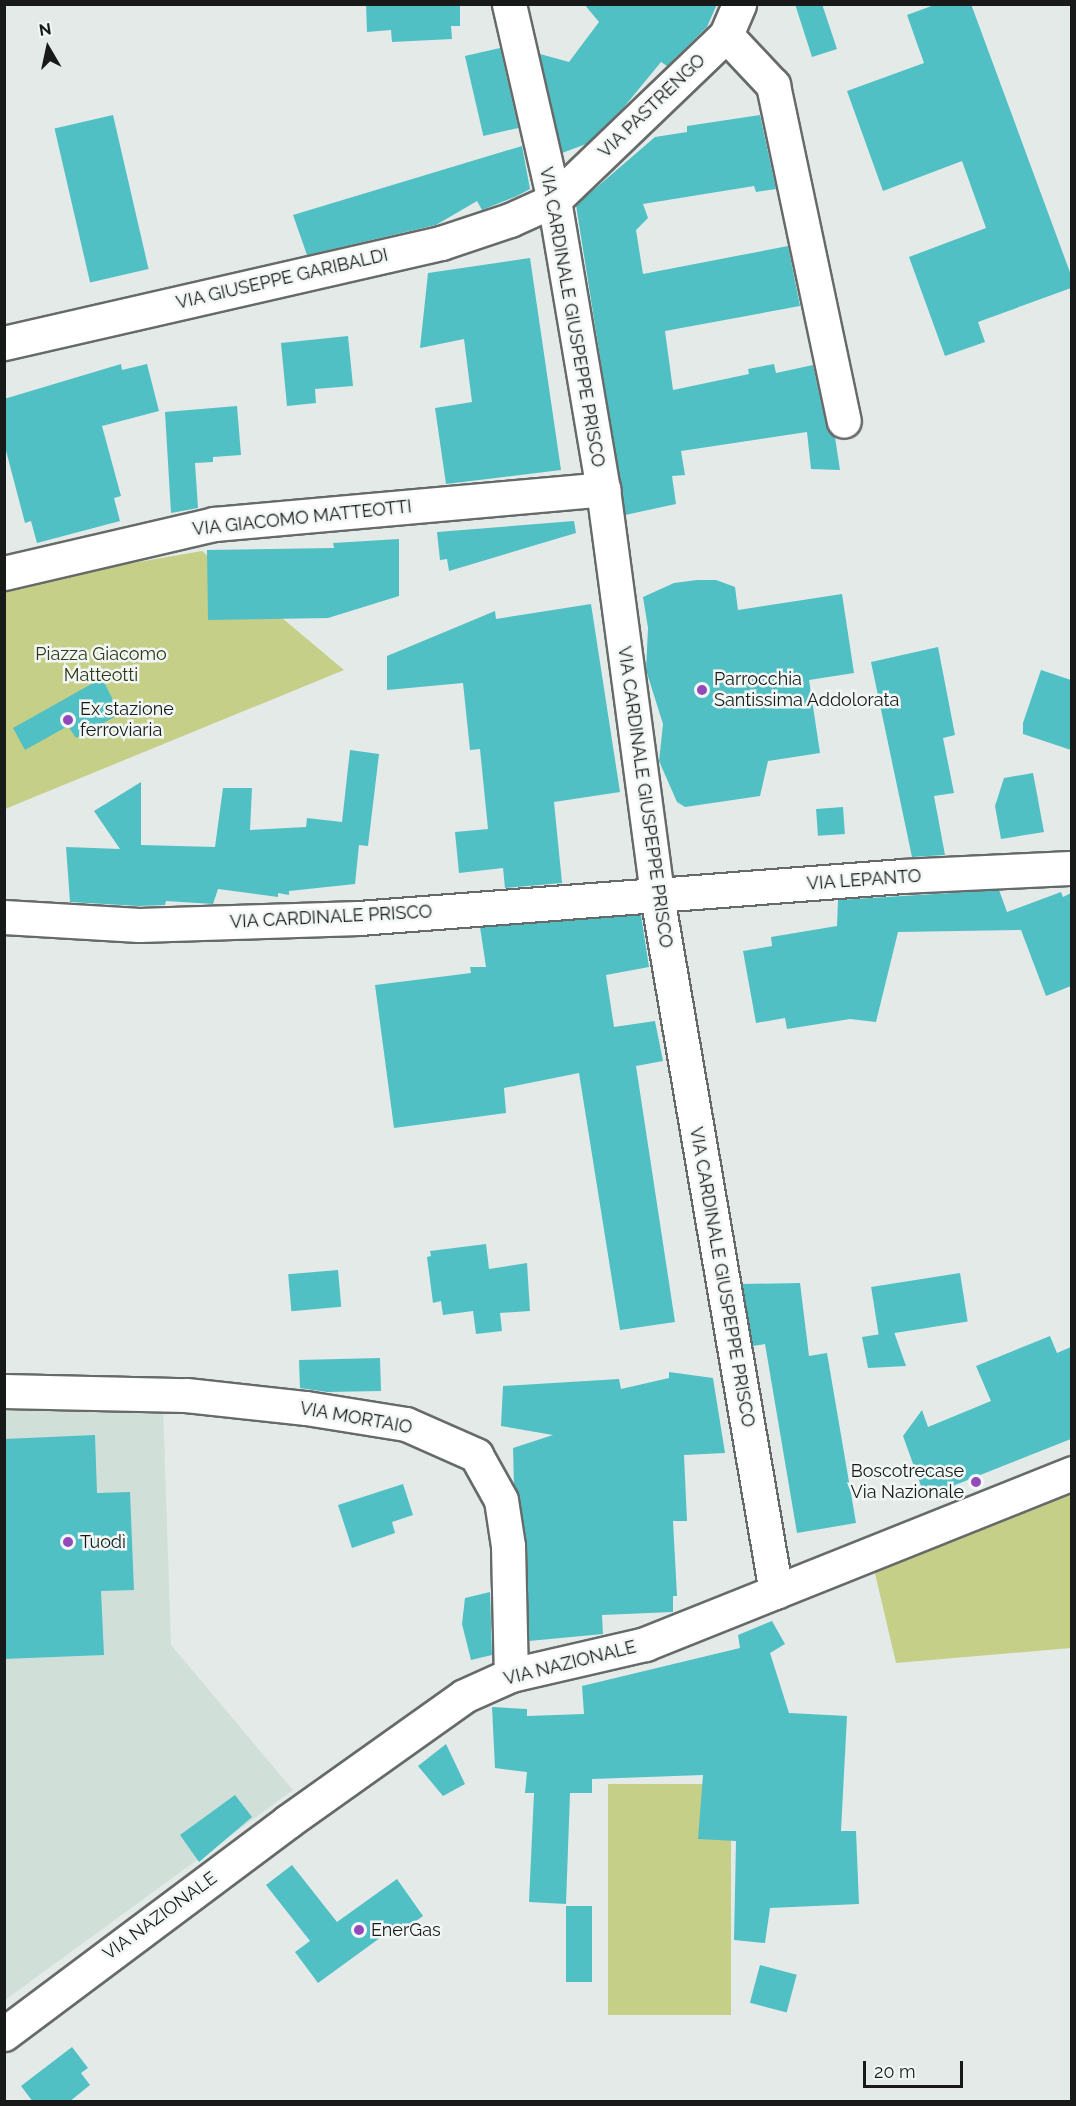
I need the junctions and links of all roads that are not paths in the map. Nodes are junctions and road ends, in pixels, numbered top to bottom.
1 (509, 4) edge
2 (739, 4) edge
3 (726, 35) junction
4 (554, 200) junction
5 (4, 343) edge
6 (844, 421) dead end
7 (603, 489) junction
8 (4, 573) edge
9 (1071, 868) edge
10 (657, 896) junction
11 (4, 917) edge
12 (4, 1391) edge
13 (1071, 1473) edge
14 (776, 1592) junction
15 (511, 1675) junction
16 (4, 2034) edge

1 - 4 street, VIA CARDINALE GIUSPEPPE PRISCO
2 - 3 street, VIA PASTRENGO
3 - 4 street, VIA PASTRENGO
3 - 6 street
4 - 5 street, VIA GIUSEPPE GARIBALDI
4 - 7 street, VIA CARDINALE GIUSPEPPE PRISCO
7 - 8 street, VIA GIACOMO MATTEOTTI
7 - 10 street, VIA CARDINALE GIUSPEPPE PRISCO
9 - 10 street, VIA LEPANTO
10 - 11 street, VIA CARDINALE PRISCO
10 - 14 street, VIA CARDINALE GIUSPEPPE PRISCO
12 - 15 street, VIA MORTAIO
13 - 14 street, VIA NAZIONALE
14 - 15 street, VIA NAZIONALE
15 - 16 street, VIA NAZIONALE

